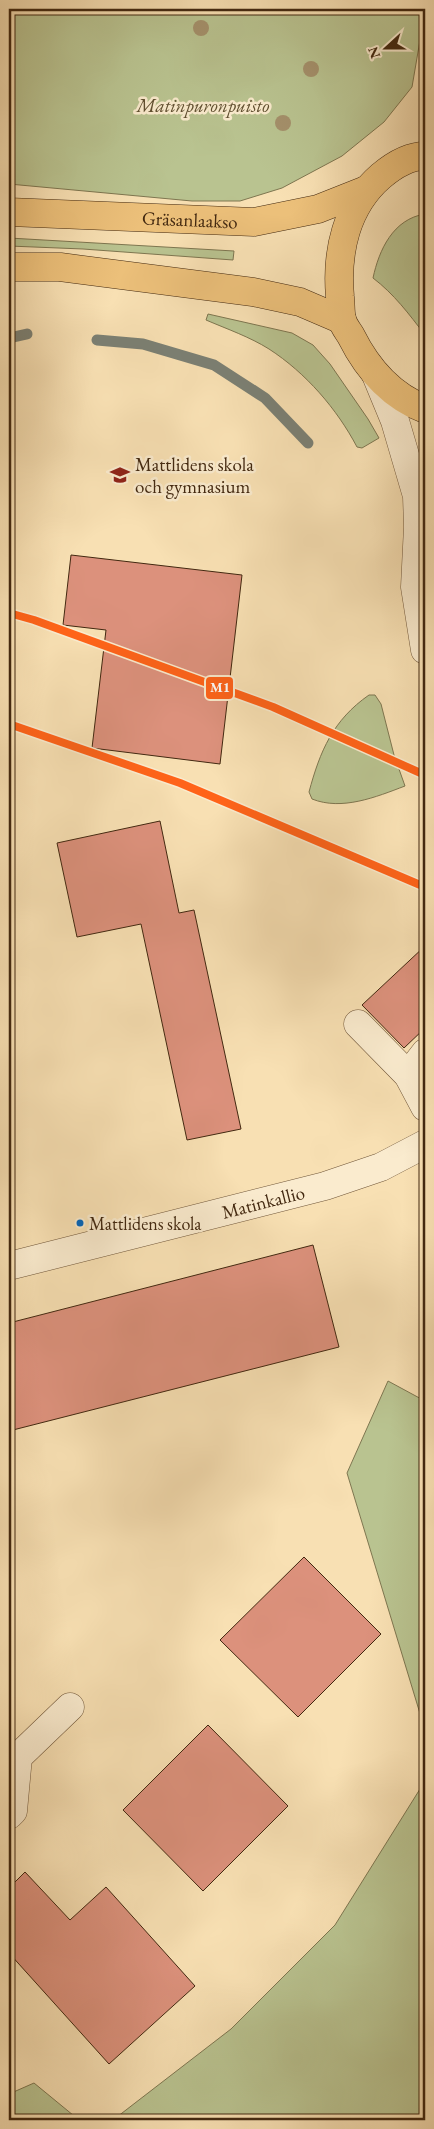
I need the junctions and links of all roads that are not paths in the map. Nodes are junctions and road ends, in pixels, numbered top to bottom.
1 (421, 149) edge
2 (366, 190) junction
3 (9, 212) edge
4 (9, 267) edge
5 (342, 320) junction
6 (376, 375) junction
7 (425, 409) edge
8 (425, 650) edge
9 (358, 1024) dead end
10 (425, 1053) edge
11 (408, 1075) junction
12 (425, 1107) edge
13 (425, 1144) edge
14 (9, 1266) edge
15 (70, 1707) dead end
16 (12, 1774) edge
17 (9, 1815) edge

1 - 2 main road
2 - 3 main road, Gräsanlaakso
2 - 5 main road
4 - 5 main road
5 - 6 main road
6 - 7 main road
6 - 8 street
9 - 11 street
10 - 11 street
11 - 12 street
13 - 14 street, Matinkallio
15 - 16 street
16 - 17 street

